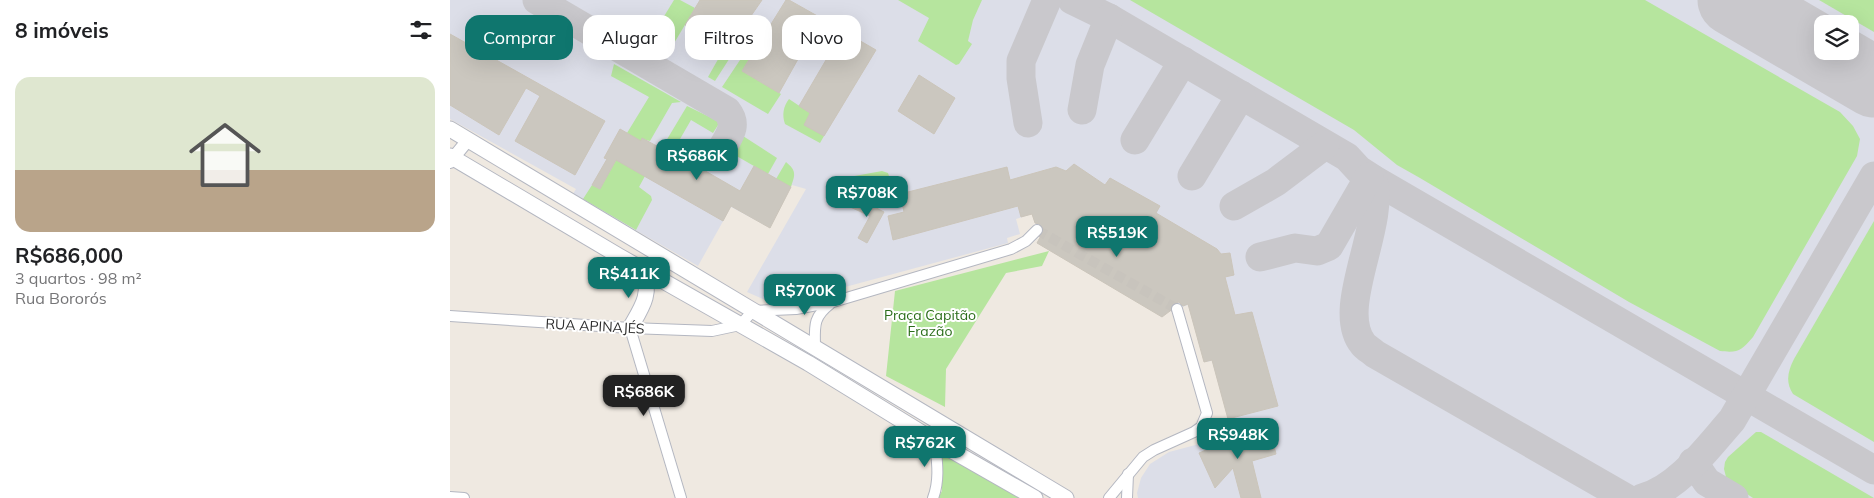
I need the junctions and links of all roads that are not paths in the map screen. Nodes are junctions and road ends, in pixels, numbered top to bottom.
1 (450, 129) edge
2 (468, 140) junction
3 (451, 159) edge
4 (1037, 230) dead end
5 (643, 270) junction
6 (833, 302) junction
7 (1176, 309) tunnel mouth
8 (753, 311) junction
9 (450, 316) edge
10 (740, 325) junction
11 (630, 328) junction
12 (816, 348) junction
13 (808, 363) junction
14 (935, 441) junction
15 (1128, 473) junction
16 (450, 497) edge
17 (464, 498) edge
18 (681, 498) edge
19 (933, 498) edge
20 (1034, 498) edge
21 (1066, 498) edge
22 (1110, 498) edge
23 (1127, 498) edge

1 - 2 main road
2 - 3 street
2 - 8 main road
3 - 5 main road
4 - 6 street
5 - 10 main road
5 - 11 main road
6 - 8 street
6 - 12 street
7 - 15 street
8 - 10 street
8 - 12 main road
9 - 11 street, RUA APINAJÉS
10 - 11 street, RUA APINAJÉS
10 - 13 main road
11 - 18 street
12 - 13 main road
12 - 21 main road
13 - 14 main road
14 - 19 street
14 - 20 main road
15 - 22 street
15 - 23 street
16 - 17 street

